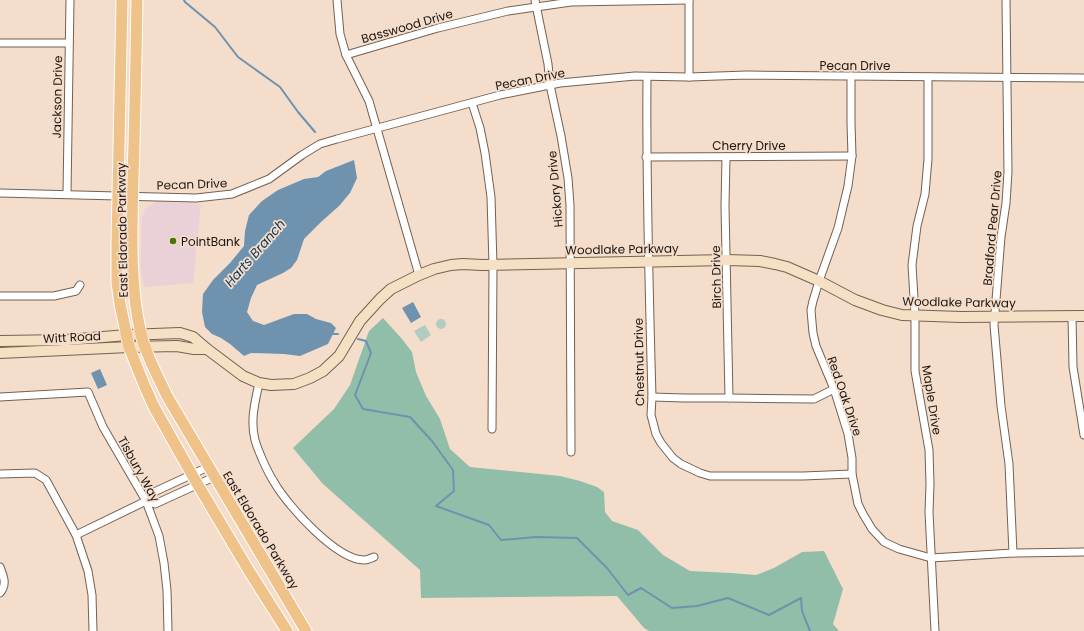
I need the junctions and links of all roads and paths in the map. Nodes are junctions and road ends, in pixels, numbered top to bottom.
1 (70, 0) edge
2 (122, 0) edge
3 (137, 0) edge
4 (337, 0) edge
5 (689, 0) edge
6 (1006, 0) edge
7 (611, 1) edge
8 (535, 3) edge
9 (0, 43) edge
10 (70, 43) junction
11 (346, 55) junction
12 (851, 76) junction
13 (647, 77) junction
14 (689, 77) junction
15 (928, 77) junction
16 (1007, 77) junction
17 (1084, 78) edge
18 (550, 85) junction
19 (472, 103) junction
20 (377, 128) junction
21 (726, 156) junction
22 (852, 156) junction
23 (646, 157) junction
24 (0, 193) edge
25 (67, 194) junction
26 (118, 196) junction
27 (133, 196) junction
28 (727, 260) junction
29 (648, 262) junction
30 (571, 263) junction
31 (492, 265) junction
32 (419, 275) junction
33 (819, 281) junction
34 (80, 285) dead end
35 (0, 296) edge
36 (915, 315) junction
37 (996, 316) junction
38 (1072, 316) junction
39 (1084, 316) edge
40 (141, 334) junction
41 (126, 335) junction
42 (0, 341) edge
43 (145, 346) junction
44 (129, 347) junction
45 (207, 349) junction
46 (0, 353) edge
47 (259, 383) junction
48 (834, 389) junction
49 (0, 397) edge
50 (652, 397) junction
51 (730, 398) junction
52 (492, 429) dead end
53 (1084, 435) edge
54 (571, 452) dead end
55 (208, 467) junction
56 (0, 474) edge
57 (192, 474) junction
58 (852, 474) junction
59 (214, 477) junction
60 (197, 485) junction
61 (146, 501) junction
62 (76, 535) junction
63 (1084, 552) edge
64 (1013, 553) junction
65 (374, 557) dead end
66 (931, 558) junction
67 (265, 562) junction
68 (0, 567) edge
69 (249, 571) junction
70 (0, 594) edge
71 (93, 631) edge
72 (168, 631) edge
73 (287, 631) edge
74 (306, 631) edge
75 (935, 631) edge

1 - 10 street, Jackson Drive
2 - 26 main road, East Eldorado Parkway
3 - 27 main road, East Eldorado Parkway
4 - 11 street
5 - 7 street, Basswood Drive
5 - 14 street
6 - 16 street, Bradford Pear Drive
7 - 8 street, Basswood Drive
8 - 11 street, Basswood Drive
8 - 18 street, Hickory Drive
9 - 10 street
10 - 25 street, Jackson Drive
11 - 20 street
12 - 14 street, Pecan Drive
12 - 15 street, Pecan Drive
12 - 22 street, Red Oak Drive
13 - 14 street, Pecan Drive
13 - 18 street, Pecan Drive
13 - 23 street, Chestnut Drive
15 - 16 street, Pecan Drive
15 - 36 street, Maple Drive
16 - 17 street, Pecan Drive
16 - 37 street, Bradford Pear Drive
18 - 19 street, Pecan Drive
18 - 30 street, Hickory Drive
19 - 20 street, Pecan Drive
19 - 31 street
20 - 27 street, Pecan Drive
20 - 32 street
21 - 22 street, Cherry Drive
21 - 23 street, Cherry Drive
21 - 28 street, Birch Drive
22 - 33 street, Red Oak Drive
23 - 29 street, Chestnut Drive
24 - 25 street, Pecan Drive
25 - 26 street, Pecan Drive
26 - 27 street, Pecan Drive
26 - 41 main road, East Eldorado Parkway
27 - 40 main road, East Eldorado Parkway
28 - 29 street, Woodlake Parkway
28 - 33 street, Woodlake Parkway
28 - 51 street, Birch Drive
29 - 30 street, Woodlake Parkway
29 - 50 street, Chestnut Drive
30 - 31 street, Woodlake Parkway
30 - 54 street, Hickory Drive
31 - 32 street, Woodlake Parkway
31 - 52 street
32 - 47 street, Woodlake Parkway
33 - 36 street, Woodlake Parkway
33 - 48 street, Red Oak Drive
34 - 35 street
36 - 37 street, Woodlake Parkway
36 - 66 street, Maple Drive
37 - 38 street, Woodlake Parkway
37 - 64 street, Bradford Pear Drive
38 - 39 street, Woodlake Parkway
38 - 53 street
40 - 41 street, Witt Road
40 - 43 main road, East Eldorado Parkway
40 - 45 street, Woodlake Parkway
41 - 42 street, Witt Road
41 - 44 main road, East Eldorado Parkway
43 - 44 street, Witt Road
43 - 45 street
43 - 55 main road, East Eldorado Parkway
44 - 46 street, Witt Road
44 - 57 main road, East Eldorado Parkway
45 - 47 street, Woodlake Parkway
47 - 65 street
48 - 51 street
48 - 58 street, Red Oak Drive
49 - 61 street, Tisbury Way
50 - 51 street
50 - 58 street, Chestnut Drive
55 - 57 street
55 - 59 main road, East Eldorado Parkway
56 - 62 street
57 - 60 main road, East Eldorado Parkway
57 - 61 street
58 - 66 street, Red Oak Drive
59 - 60 street
59 - 67 main road, East Eldorado Parkway
60 - 61 street
60 - 69 main road, East Eldorado Parkway
61 - 62 street
61 - 72 street, Tisbury Way
62 - 71 street
63 - 64 street, Red Oak Drive
64 - 66 street, Red Oak Drive
66 - 75 street, Maple Drive
67 - 69 main road
67 - 74 main road, East Eldorado Parkway
68 - 70 street
69 - 73 main road, East Eldorado Parkway

